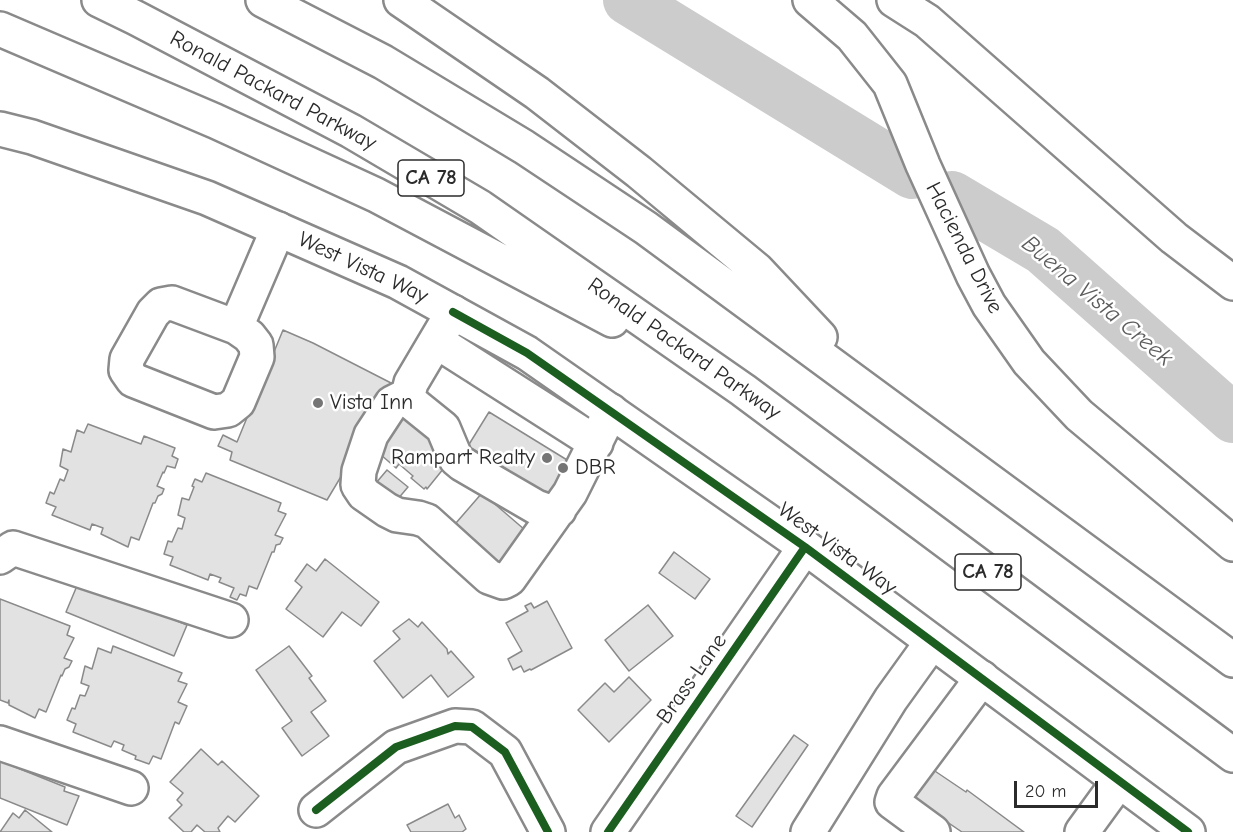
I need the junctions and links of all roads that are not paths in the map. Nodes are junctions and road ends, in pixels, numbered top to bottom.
1 (99, 0) edge
2 (263, 0) edge
3 (400, 0) edge
4 (810, 0) edge
5 (894, 0) edge
6 (0, 29) edge
7 (0, 129) edge
8 (278, 229) junction
9 (1233, 283) edge
10 (453, 312) junction
11 (236, 327) dead end
12 (436, 341) junction
13 (743, 390) junction
14 (408, 395) junction
15 (877, 397) junction
16 (611, 411) junction
17 (596, 443) junction
18 (559, 510) junction
19 (1233, 544) edge
20 (805, 547) junction
21 (0, 557) edge
22 (231, 620) dead end
23 (932, 642) junction
24 (1233, 660) edge
25 (982, 678) junction
26 (0, 743) edge
27 (1233, 755) edge
28 (1119, 781) junction
29 (131, 788) dead end
30 (316, 810) dead end
31 (548, 832) edge
32 (609, 832) edge
33 (808, 832) edge
34 (933, 832) edge
35 (1082, 832) edge
36 (1188, 832) edge

1 - 13 main road, Ronald Packard Parkway / CA 78
2 - 15 main road
3 - 15 main road
4 - 19 main road, Hacienda Drive
5 - 9 main road
6 - 13 main road
7 - 8 main road, West Vista Way
8 - 10 main road, West Vista Way
8 - 11 main road
10 - 12 main road
10 - 16 main road, West Vista Way
12 - 14 main road
12 - 17 main road
13 - 27 main road, Ronald Packard Parkway / CA 78
14 - 18 main road
14 - 18 main road
15 - 24 main road
16 - 17 main road
16 - 20 main road, West Vista Way
17 - 18 main road
20 - 23 main road, West Vista Way
20 - 32 main road, Brass Lane
21 - 22 main road
23 - 25 main road, West Vista Way
23 - 33 main road
25 - 28 main road, West Vista Way
25 - 34 main road
26 - 29 main road
28 - 35 main road
28 - 36 main road, West Vista Way
30 - 31 main road

